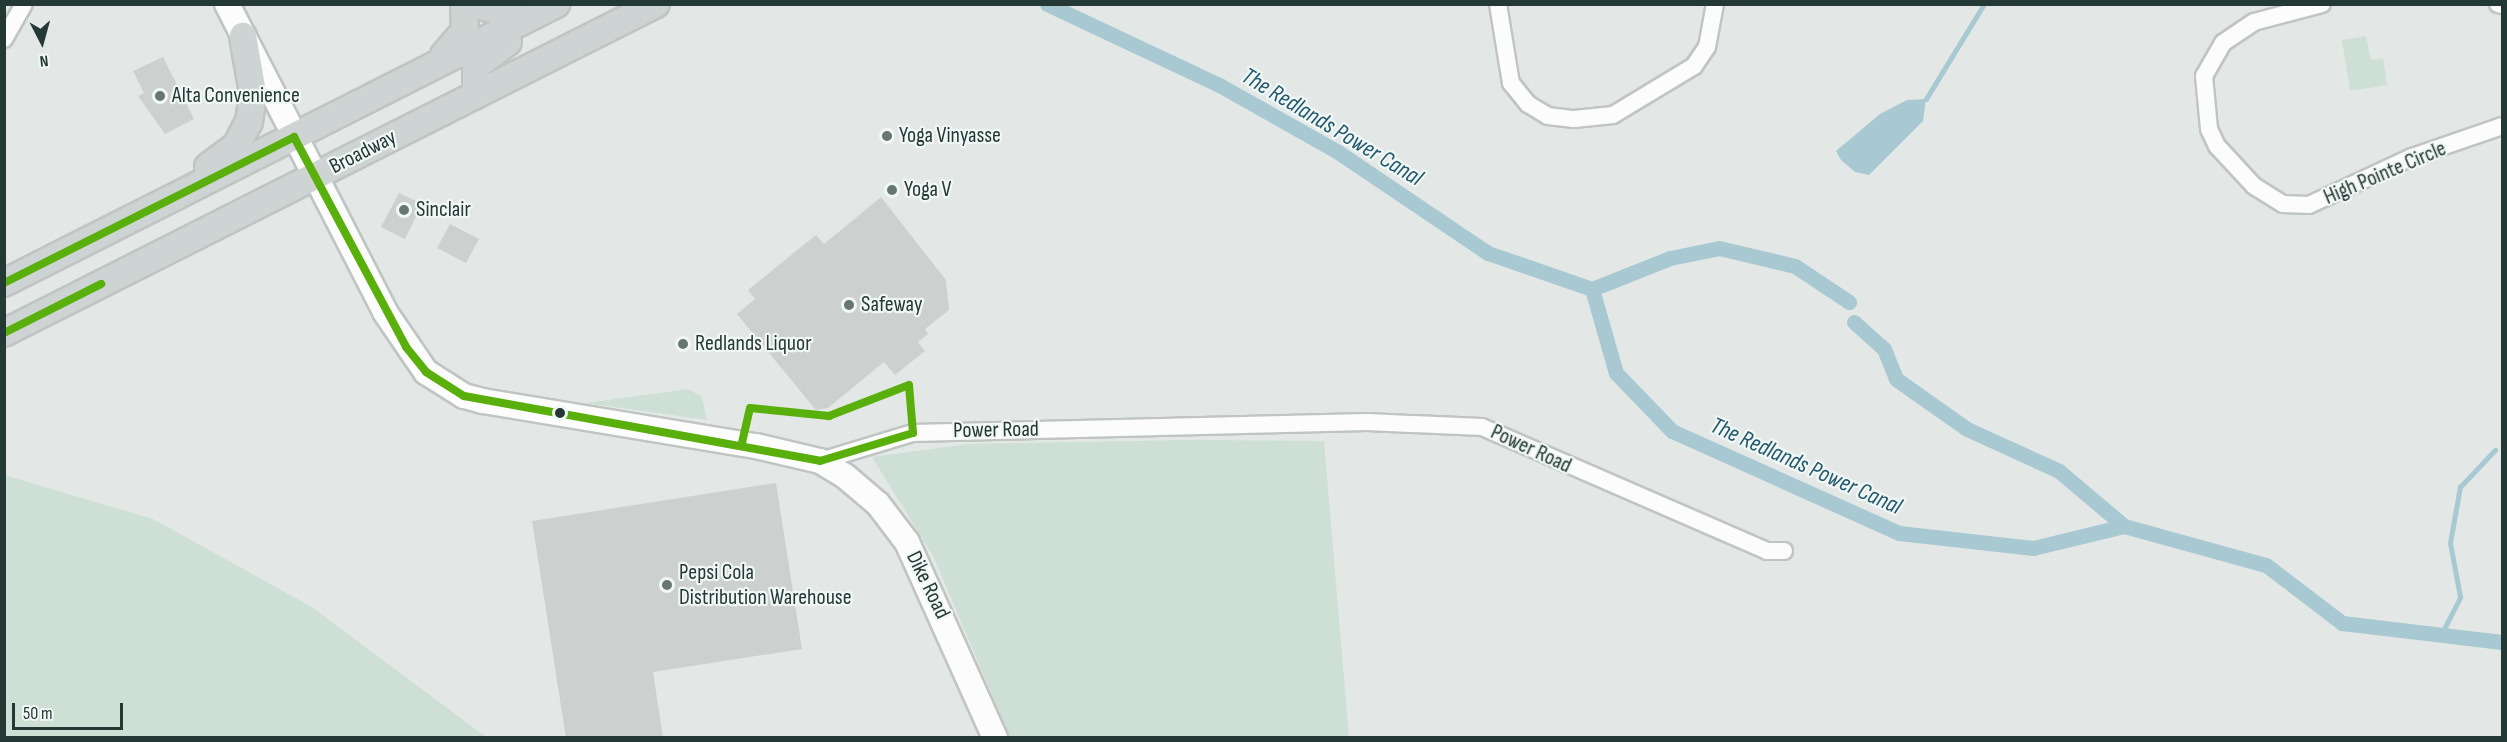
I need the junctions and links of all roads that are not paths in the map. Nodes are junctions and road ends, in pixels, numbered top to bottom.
1 (24, 4) edge
2 (227, 4) edge
3 (464, 4) edge
4 (474, 4) edge
5 (530, 4) edge
6 (556, 4) edge
7 (570, 4) edge
8 (656, 4) edge
9 (1498, 4) edge
10 (1715, 4) edge
11 (2322, 4) edge
12 (2498, 4) edge
13 (2502, 5) edge
14 (243, 36) junction
15 (4, 39) edge
16 (406, 80) junction
17 (476, 95) junction
18 (2502, 126) edge
19 (294, 137) junction
20 (314, 177) junction
21 (140, 215) junction
22 (4, 283) edge
23 (4, 333) edge
24 (820, 461) junction
25 (1784, 551) dead end
26 (995, 738) edge

1 - 15 street
2 - 14 street
3 - 16 main road
4 - 5 main road
6 - 16 main road, Broadway
7 - 17 main road
8 - 17 main road, Broadway
9 - 10 street
11 - 18 street, High Pointe Circle
12 - 13 street
14 - 19 street
14 - 21 main road
16 - 19 main road, Broadway
17 - 20 main road, Broadway
19 - 20 street
19 - 21 main road, Broadway
20 - 23 main road, Broadway
20 - 24 street
21 - 22 main road, Broadway
24 - 25 street, Power Road
24 - 26 street, Dike Road

